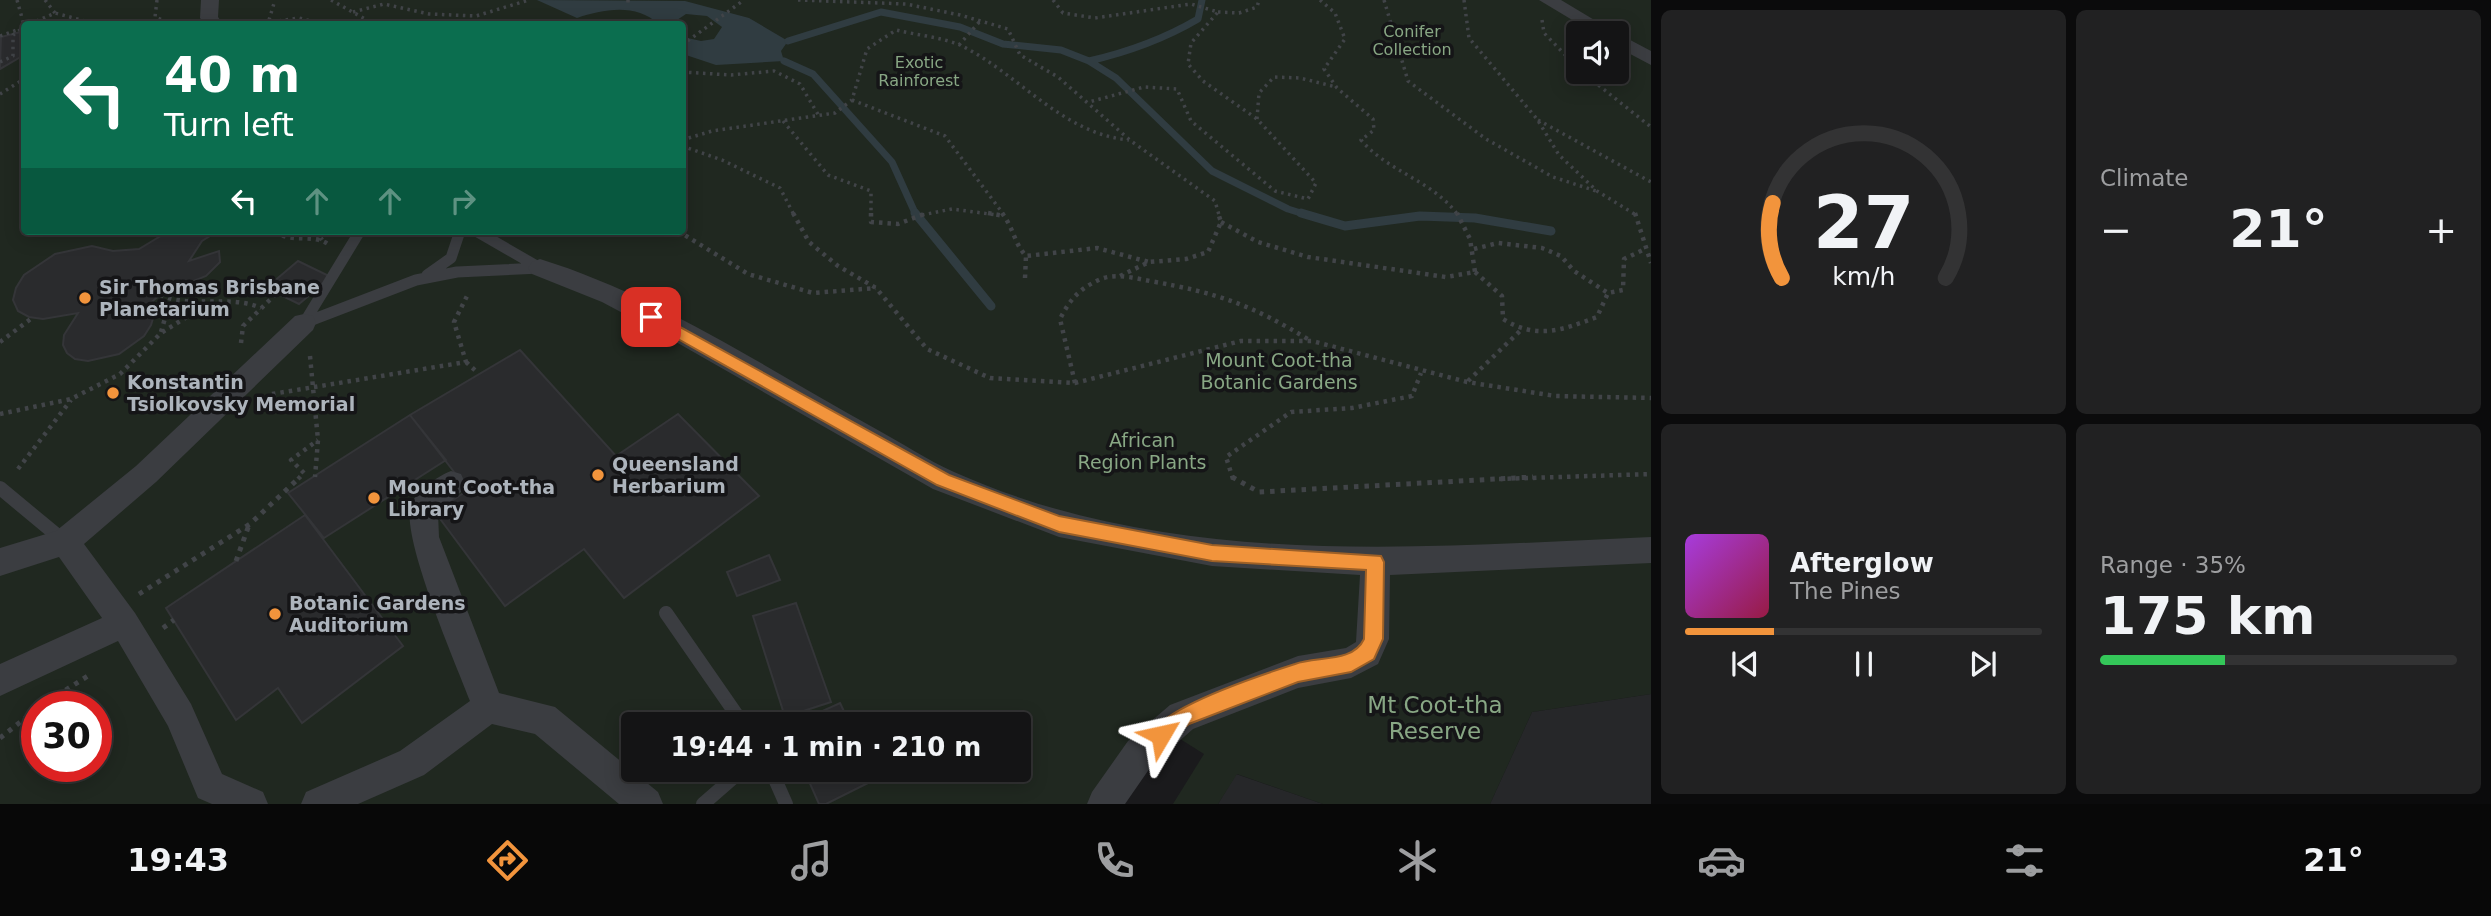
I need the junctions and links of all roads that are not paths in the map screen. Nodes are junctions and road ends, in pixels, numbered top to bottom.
1 (210, 0) edge
2 (1544, 6) edge
3 (212, 21) edge
4 (1579, 21) edge
5 (1629, 46) edge
6 (1651, 59) edge
7 (360, 235) edge
8 (460, 235) edge
9 (483, 235) edge
10 (540, 268) junction
11 (416, 280) junction
12 (295, 332) junction
13 (451, 483) dead end
14 (0, 488) edge
15 (65, 542) junction
16 (1651, 550) edge
17 (0, 562) edge
18 (1375, 562) junction
19 (666, 613) dead end
20 (124, 623) junction
21 (0, 680) edge
22 (488, 707) junction
23 (735, 712) edge
24 (728, 782) edge
25 (776, 782) edge
26 (250, 804) edge
27 (318, 804) edge
28 (646, 804) edge
29 (703, 804) edge
30 (786, 804) edge
31 (1104, 804) edge

1 - 3 street
2 - 4 street
5 - 6 street
7 - 12 lane
8 - 11 lane
9 - 10 lane
10 - 11 lane
10 - 18 street
11 - 12 lane
12 - 15 street
13 - 22 street
14 - 15 lane
15 - 17 street
15 - 20 street
16 - 18 street
18 - 31 street
19 - 23 lane
20 - 21 street
20 - 26 street
22 - 27 street
22 - 28 street
24 - 29 lane
25 - 30 lane

